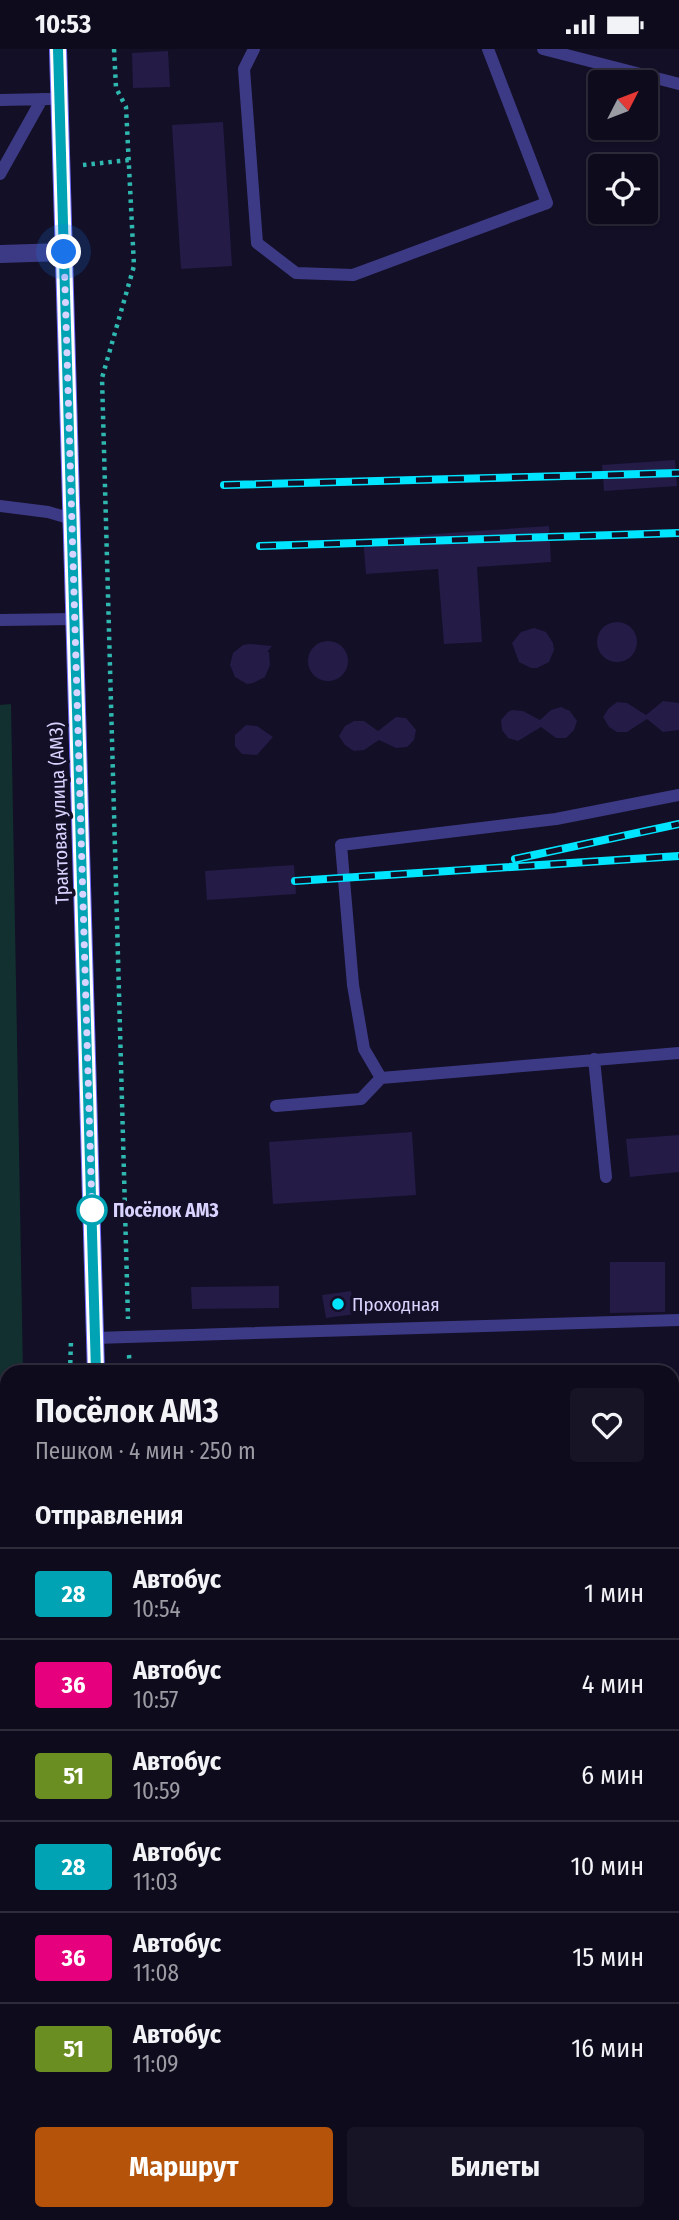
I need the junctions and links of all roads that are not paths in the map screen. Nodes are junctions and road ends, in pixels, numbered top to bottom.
1 (58, 49) edge
2 (254, 49) edge
3 (488, 49) edge
4 (543, 49) edge
5 (679, 84) edge
6 (51, 99) junction
7 (0, 100) edge
8 (0, 174) edge
9 (64, 252) junction
10 (0, 254) edge
11 (0, 506) edge
12 (72, 519) junction
13 (74, 619) junction
14 (0, 620) edge
15 (679, 795) edge
16 (679, 1053) edge
17 (594, 1059) junction
18 (381, 1078) junction
19 (276, 1106) dead end
20 (606, 1177) dead end
21 (679, 1320) edge
22 (94, 1338) junction
23 (96, 1365) edge

1 - 6 street, Трактовая улица (АМЗ)
2 - 3 lane
4 - 5 lane
6 - 7 lane
6 - 8 lane
6 - 9 street, Трактовая улица (АМЗ)
9 - 10 street
9 - 12 street, Трактовая улица (АМЗ)
11 - 12 lane
12 - 13 street, Трактовая улица (АМЗ)
13 - 14 lane
13 - 22 street, Трактовая улица (АМЗ)
15 - 18 lane
16 - 17 lane
17 - 18 lane
17 - 20 lane
18 - 19 lane
21 - 22 lane
22 - 23 street, Трактовая улица (АМЗ)

